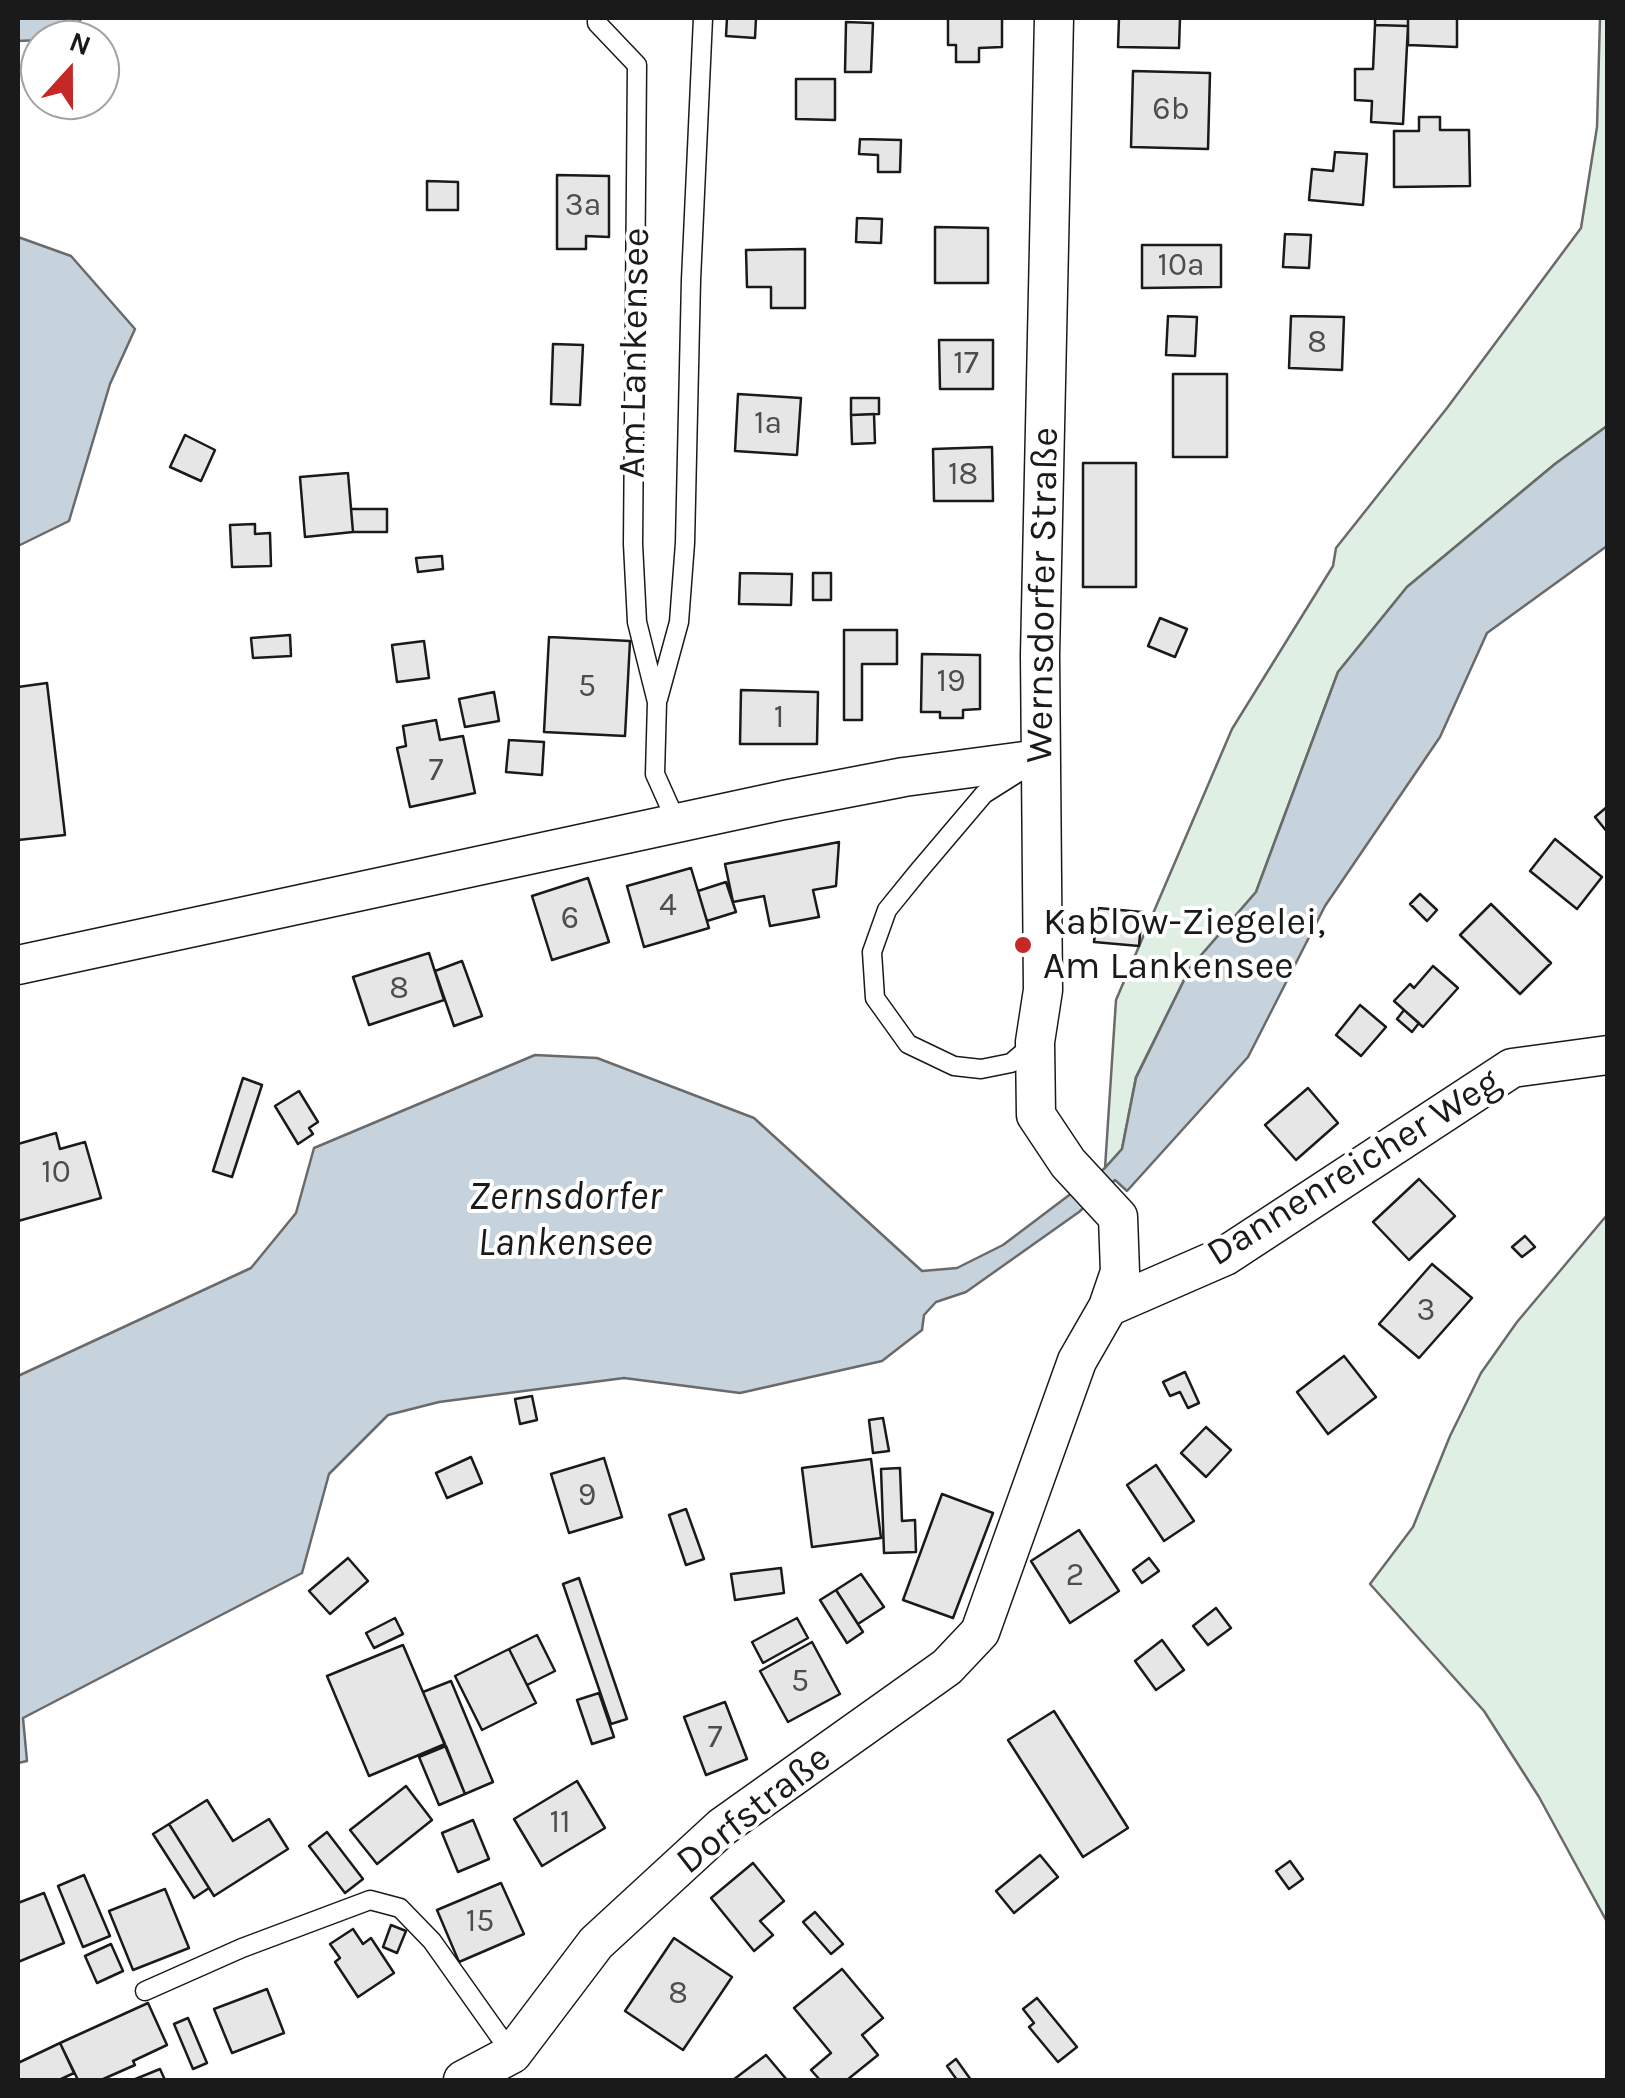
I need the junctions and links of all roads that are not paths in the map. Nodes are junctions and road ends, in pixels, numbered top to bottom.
1 (597, 18) edge
2 (703, 18) edge
3 (1054, 18) edge
4 (657, 702) junction
5 (1040, 759) junction
6 (677, 823) junction
7 (18, 965) edge
8 (1035, 1042) junction
9 (1608, 1055) edge
10 (1068, 1163) joint
11 (1108, 1306) junction
12 (146, 1991) dead end
13 (519, 2067) edge
14 (464, 2080) edge

1 - 4 lane, Am Lankensee
2 - 4 lane, Am Lankensee
3 - 5 street, Wernsdorfer Straße
4 - 6 lane, Am Lankensee
5 - 6 street
5 - 8 street, Wernsdorfer Straße
5 - 8 lane
6 - 7 street
8 - 10 street, Wernsdorfer Straße
9 - 11 street, Dannenreicher Weg
10 - 11 street, Dorfstraße
11 - 13 street, Dorfstraße
12 - 13 lane
13 - 14 street

